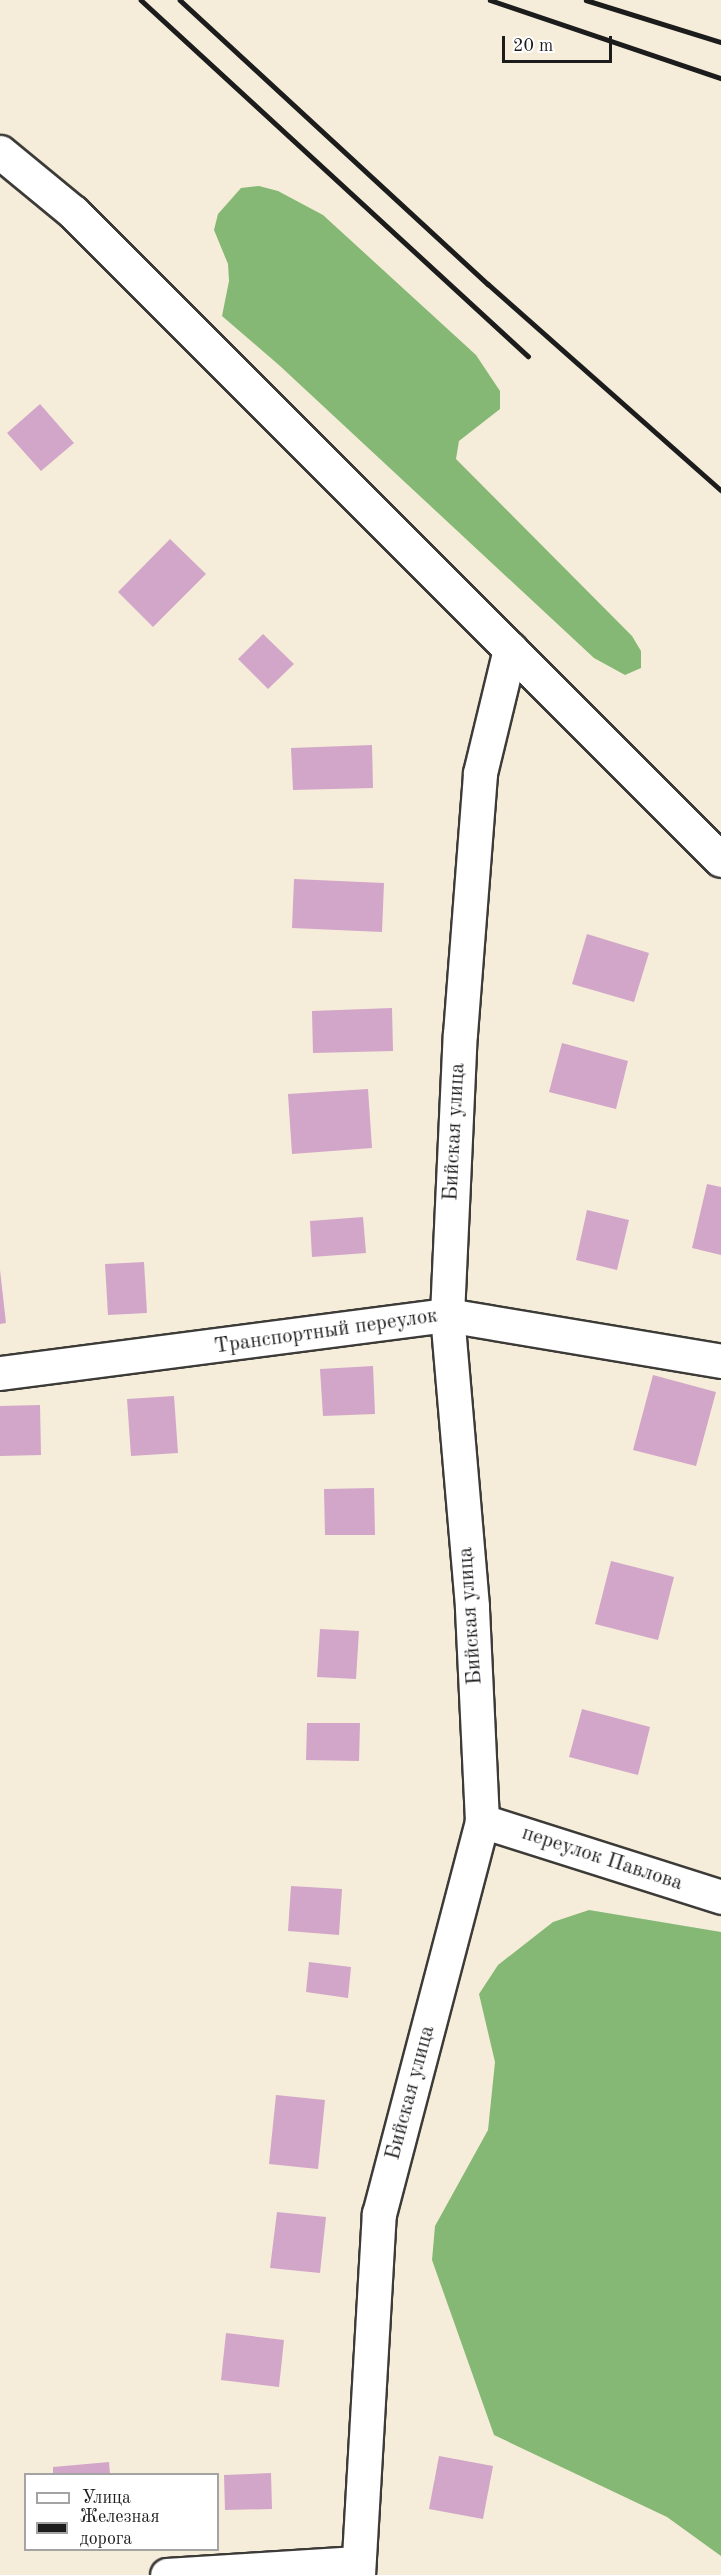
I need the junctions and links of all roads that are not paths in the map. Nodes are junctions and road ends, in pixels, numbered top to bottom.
1 (0, 152) edge
2 (510, 649) junction
3 (721, 860) edge
4 (447, 1315) junction
5 (721, 1361) edge
6 (0, 1373) edge
7 (482, 1821) junction
8 (721, 1897) edge
9 (358, 2569) edge
10 (168, 2575) edge

1 - 2 street
2 - 3 street
2 - 4 street, Бийская улица
4 - 5 street, Транспортный переулок
4 - 6 street, Транспортный переулок
4 - 7 street, Бийская улица
7 - 8 street, переулок Павлова
7 - 9 street, Бийская улица
9 - 10 street

